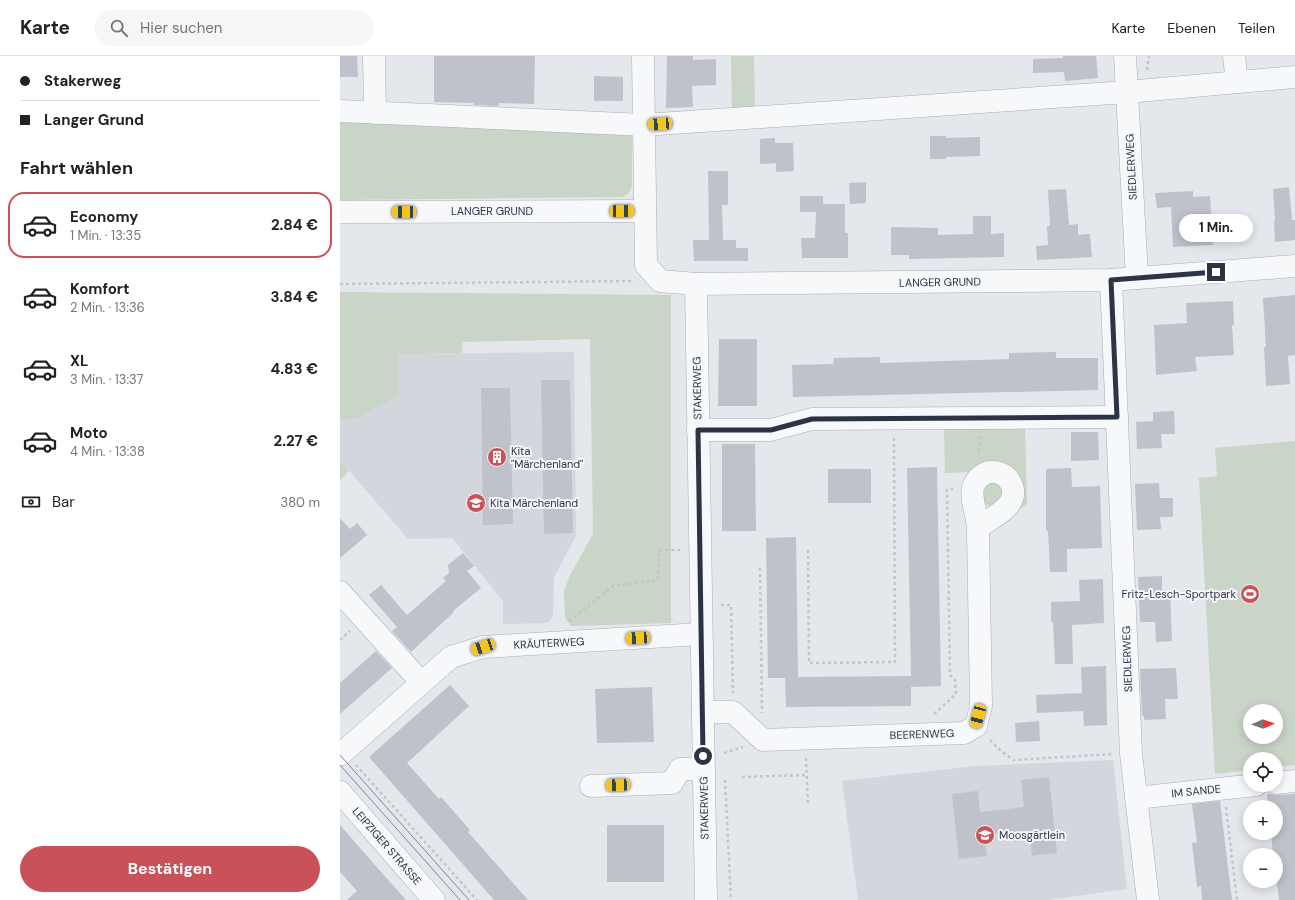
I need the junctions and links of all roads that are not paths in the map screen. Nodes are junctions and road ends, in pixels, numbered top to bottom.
1 (374, 56) edge
2 (644, 56) edge
3 (1124, 56) edge
4 (1234, 56) edge
5 (1295, 77) edge
6 (1237, 82) junction
7 (1127, 92) junction
8 (340, 111) edge
9 (375, 113) junction
10 (644, 125) junction
11 (645, 211) junction
12 (340, 212) edge
13 (1295, 266) edge
14 (1137, 278) junction
15 (1111, 280) junction
16 (696, 284) junction
17 (1117, 417) junction
18 (698, 430) junction
19 (978, 527) junction
20 (340, 592) edge
21 (701, 634) junction
22 (421, 682) junction
23 (702, 712) junction
24 (342, 753) edge
25 (704, 769) junction
26 (1295, 781) edge
27 (1283, 782) edge
28 (591, 786) dead end
29 (1243, 786) edge
30 (340, 792) edge
31 (1136, 798) junction
32 (434, 900) edge
33 (706, 900) edge
34 (1148, 900) edge

1 - 9 street
2 - 10 street
3 - 7 street, SIEDLERWEG
4 - 6 street
5 - 6 street
6 - 7 street
7 - 10 street
7 - 14 street, SIEDLERWEG
8 - 9 street
9 - 10 street
10 - 11 street
11 - 12 street, LANGER GRUND
11 - 16 street, LANGER GRUND
13 - 14 street, LANGER GRUND
14 - 15 street, LANGER GRUND
15 - 16 street, LANGER GRUND
15 - 17 street, SIEDLERWEG
16 - 18 street, STAKERWEG
17 - 18 street
17 - 31 street, SIEDLERWEG
18 - 21 street, STAKERWEG
19 - 19 street
19 - 23 street, BEERENWEG
20 - 22 street
21 - 22 street, KRÄUTERWEG
21 - 23 street, STAKERWEG
22 - 24 street, KRÄUTERWEG
23 - 25 street, STAKERWEG
25 - 28 street
25 - 33 street, STAKERWEG
26 - 27 street
29 - 31 street, IM SANDE
30 - 32 street, LEIPZIGER STRASSE
31 - 34 street, SIEDLERWEG

